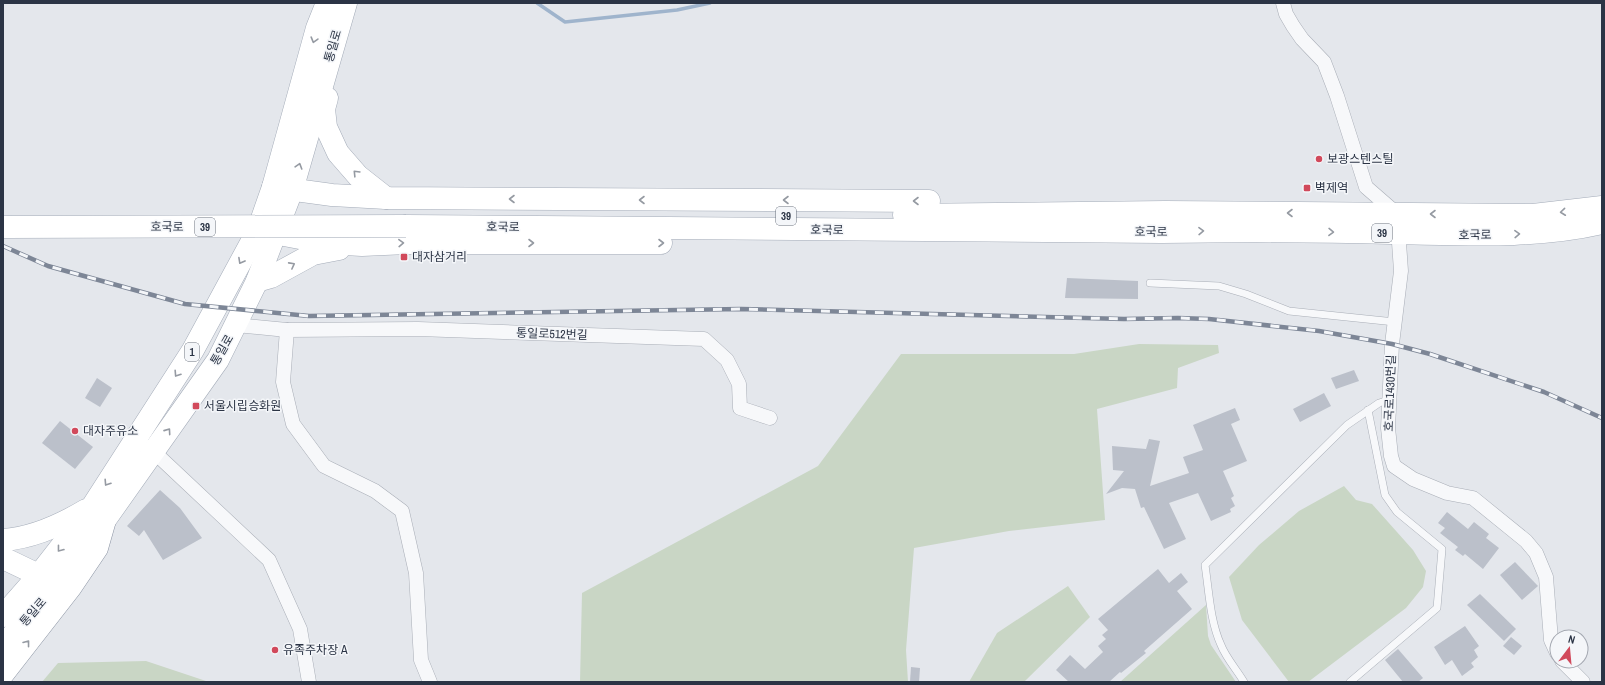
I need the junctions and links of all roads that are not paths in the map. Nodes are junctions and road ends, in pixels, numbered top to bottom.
1 (1283, 3) edge
2 (338, 6) edge
3 (282, 188) junction
4 (386, 198) junction
5 (1602, 207) edge
6 (3, 214) edge
7 (406, 220) junction
8 (1163, 222) junction
9 (1602, 223) edge
10 (1398, 224) junction
11 (3, 227) edge
12 (266, 232) junction
13 (362, 245) junction
14 (257, 282) junction
15 (1150, 283) dead end
16 (1395, 322) junction
17 (236, 325) junction
18 (287, 330) junction
19 (1389, 400) junction
20 (1368, 410) junction
21 (770, 418) dead end
22 (135, 440) junction
23 (153, 451) junction
24 (99, 513) junction
25 (3, 540) edge
26 (3, 558) edge
27 (48, 580) junction
28 (3, 616) edge
29 (1550, 629) edge
30 (3, 646) edge
31 (1570, 669) edge
32 (3, 674) edge
33 (309, 682) edge
34 (430, 682) edge
35 (1244, 682) edge
36 (1350, 682) edge
37 (1583, 682) edge

1 - 10 street
2 - 3 main road, 통일로 / 1
4 -> 2 main road
3 - 4 main road
3 - 12 main road, 통일로 / 1
8 -> 4 main road
4 - 13 main road
5 -> 10 main road, 호국로 / 39
6 - 7 main road, 호국로 / 39
7 - 8 main road, 호국로 / 39
7 - 11 main road, 호국로 / 39, bridge
8 - 10 main road, 호국로 / 39
13 -> 8 main road
10 -> 9 main road, 호국로 / 39
10 - 16 street, 호국로1430번길
12 - 13 main road
12 - 14 main road, 통일로 / 1
12 -> 22 main road, 통일로 / 1
14 -> 13 main road
14 - 17 main road, 통일로 / 1
15 - 16 lane
16 - 19 street, 호국로1430번길
17 - 18 street, 통일로512번길
23 -> 17 main road, 통일로 / 1
18 - 21 street, 통일로512번길
18 - 34 street
19 - 20 lane
19 - 29 street, 호국로1430번길
20 - 35 lane
20 - 36 lane
22 - 23 street
22 -> 24 main road, 통일로 / 1
23 - 24 main road, 통일로 / 1
23 - 33 street
24 - 25 main road
24 - 27 main road, 통일로 / 1
32 -> 24 main road
26 - 27 main road
27 - 28 main road, 통일로 / 1
27 - 30 main road, 통일로 / 1
31 - 37 street

